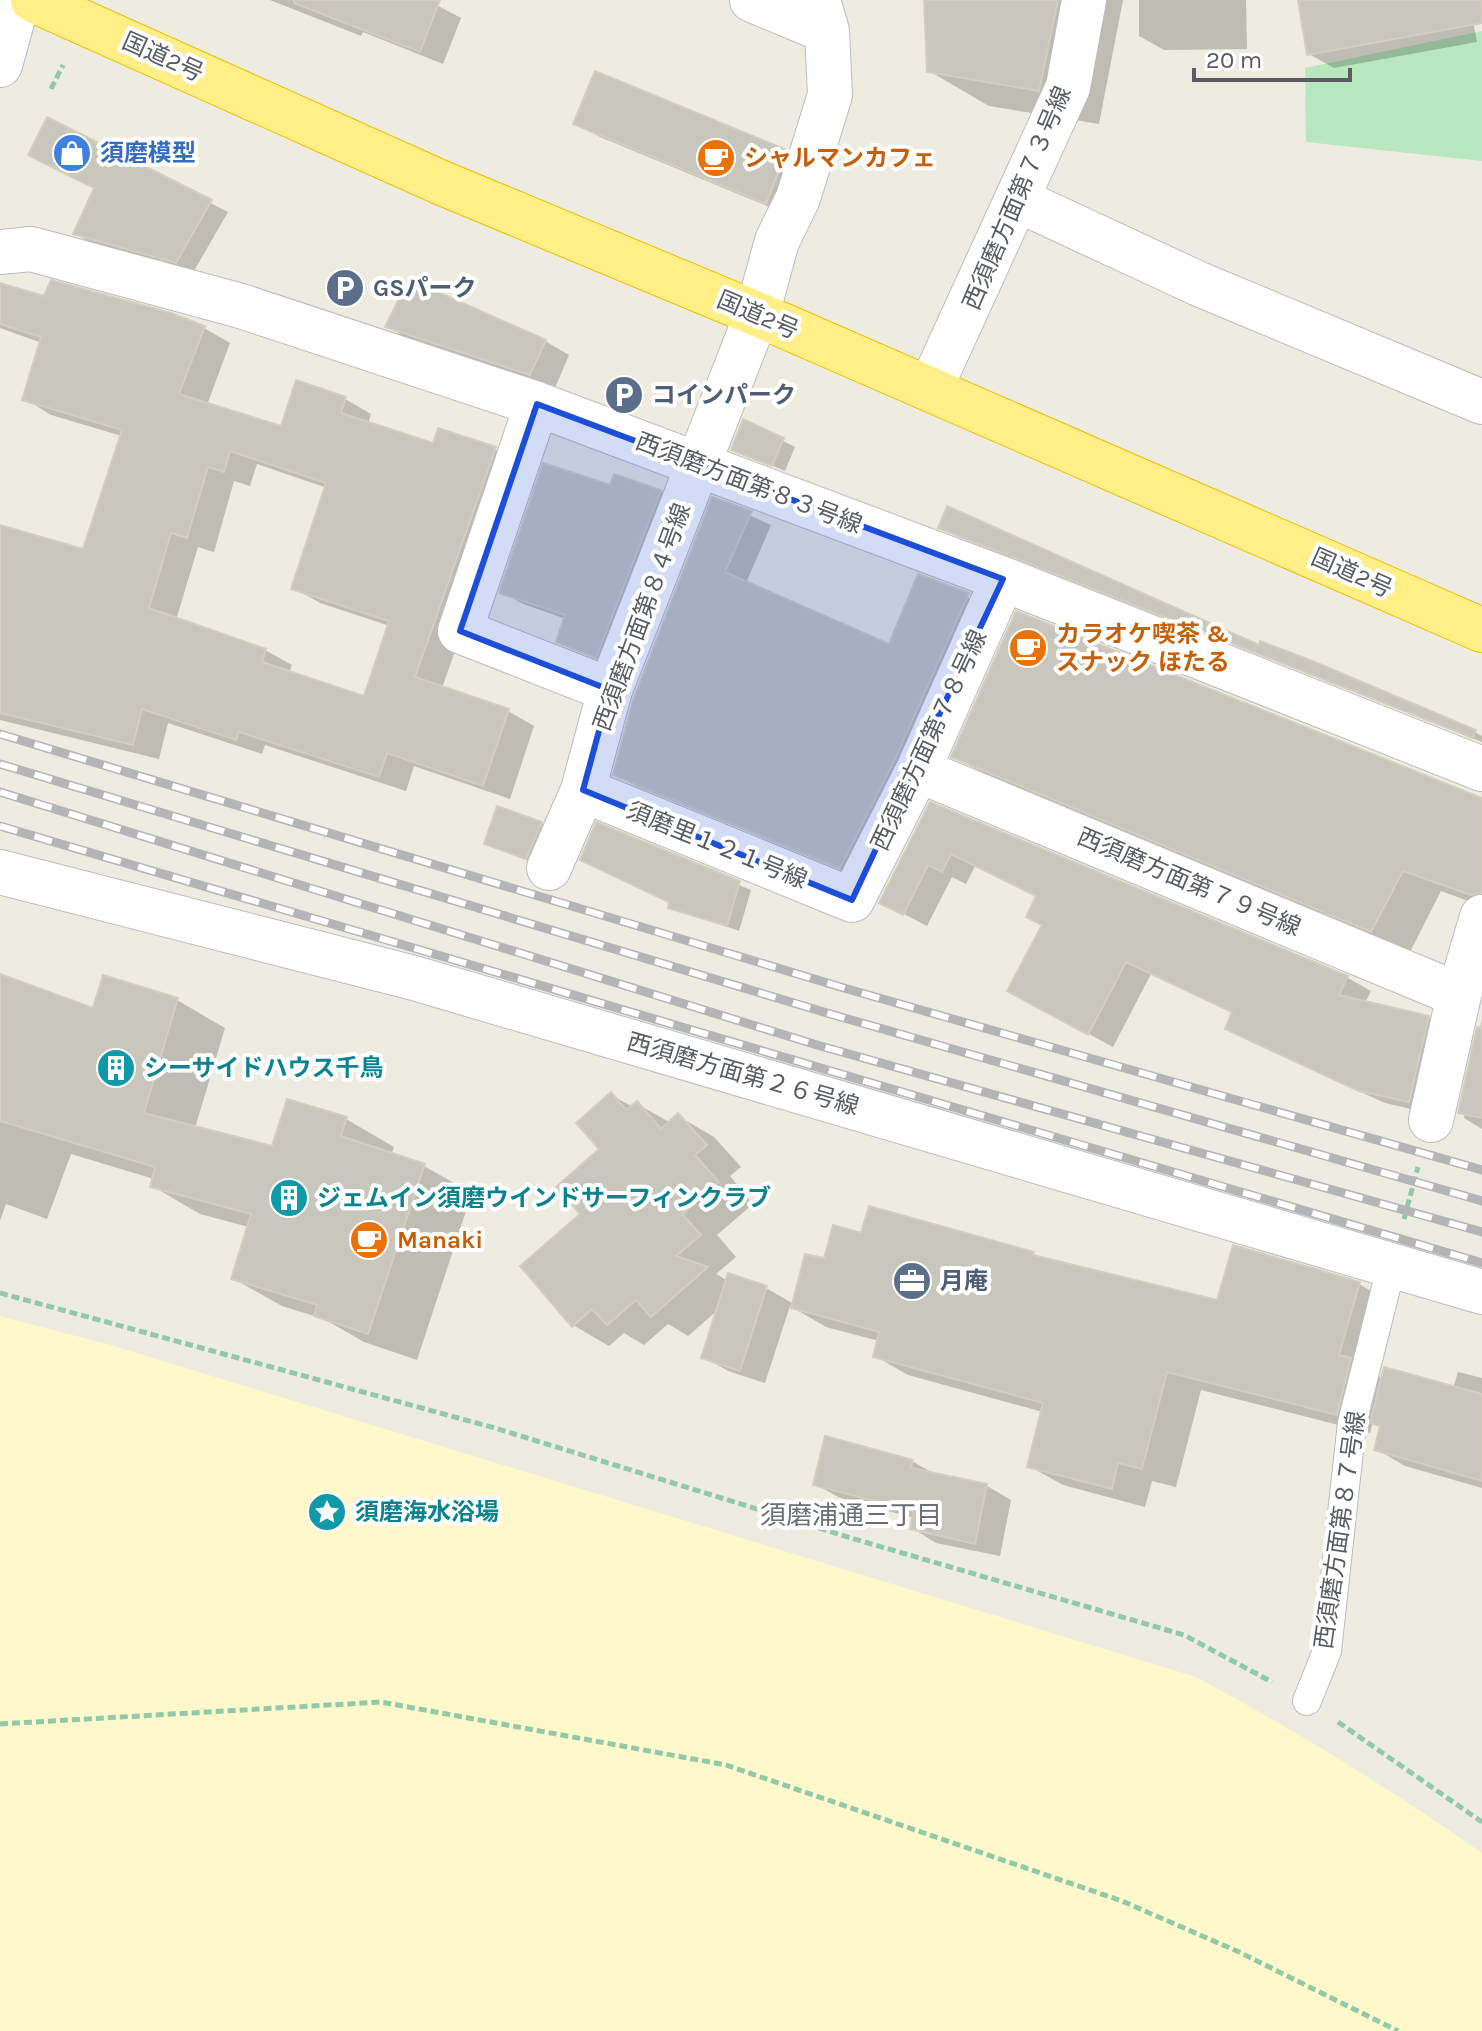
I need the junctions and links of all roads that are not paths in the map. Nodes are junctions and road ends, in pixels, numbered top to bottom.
1 (18, 0) edge
2 (33, 0) edge
3 (752, 0) edge
4 (1084, 0) edge
5 (822, 16) edge
6 (0, 65) edge
7 (1018, 200) junction
8 (0, 252) edge
9 (757, 314) junction
10 (930, 389) junction
11 (1482, 402) edge
12 (537, 404) junction
13 (700, 465) junction
14 (1003, 579) junction
15 (1482, 630) edge
16 (610, 690) junction
17 (1482, 769) edge
18 (918, 770) junction
19 (583, 790) junction
20 (549, 868) dead end
21 (0, 872) edge
22 (852, 900) joint
23 (1482, 917) edge
24 (1459, 995) junction
25 (1431, 1120) road end
26 (1397, 1245) junction
27 (1482, 1292) edge
28 (1307, 1701) road end

1 - 6 street
2 - 9 highway, 国道2号
3 - 5 street
4 - 7 street, 西須磨方面第７３号線
5 - 9 street, 西須磨方面第８４号線
7 - 10 street, 西須磨方面第７３号線
7 - 11 street
8 - 12 street, 西須磨方面第８３号線
9 - 10 highway, 国道2号
9 - 13 street, 西須磨方面第８４号線
10 - 15 highway, 国道2号
12 - 13 street, 西須磨方面第８３号線
12 - 16 street
13 - 14 street, 西須磨方面第８３号線
13 - 16 street, 西須磨方面第８４号線
14 - 17 street, 西須磨方面第８３号線
14 - 18 street, 西須磨方面第７８号線
16 - 19 street, 西須磨方面第８４号線
18 - 22 street, 西須磨方面第７８号線
18 - 24 street, 西須磨方面第７９号線
19 - 20 street, 西須磨方面第８４号線
19 - 22 street, 須磨里１２１号線
21 - 26 street, 西須磨方面第２６号線
23 - 24 street
24 - 25 street
26 - 27 street, 西須磨方面第２６号線
26 - 28 lane, 西須磨方面第８７号線

